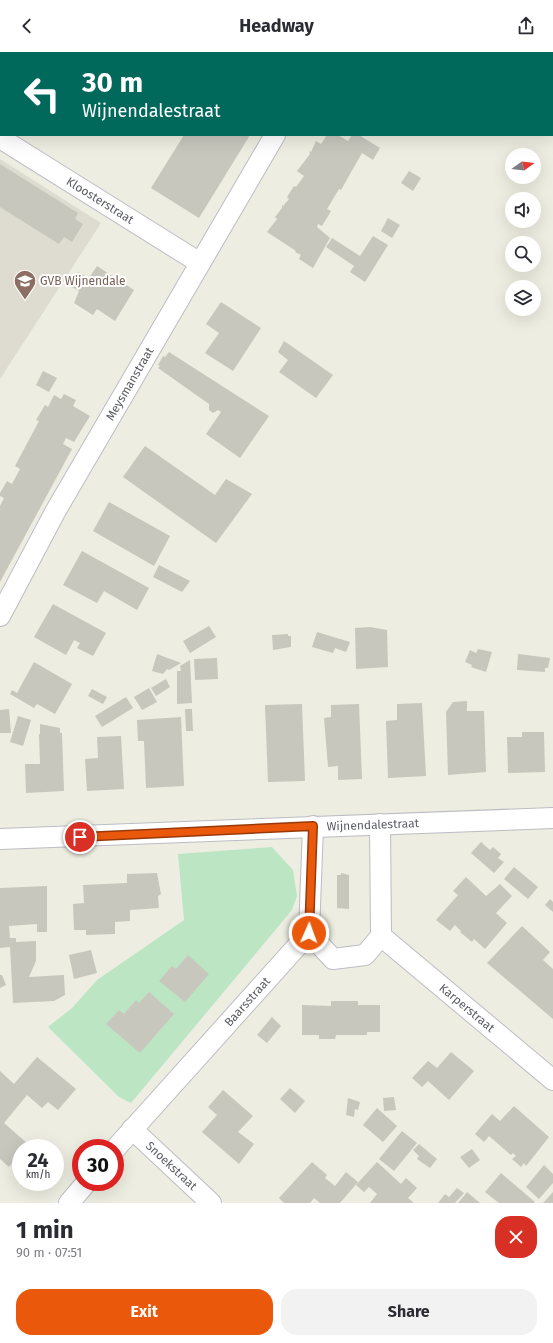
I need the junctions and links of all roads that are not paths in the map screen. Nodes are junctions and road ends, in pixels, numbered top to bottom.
1 (274, 136) edge
2 (0, 138) edge
3 (200, 263) junction
4 (0, 616) edge
5 (553, 818) edge
6 (380, 824) junction
7 (313, 826) junction
8 (0, 839) edge
9 (309, 933) junction
10 (381, 936) junction
11 (553, 1080) edge
12 (132, 1129) junction
13 (124, 1139) edge
14 (79, 1191) edge
15 (69, 1203) edge
16 (211, 1203) edge

1 - 3 street, Meysmanstraat
2 - 3 street, Kloosterstraat
3 - 4 street, Meysmanstraat
5 - 6 street, Wijnendalestraat
6 - 7 street, Wijnendalestraat
6 - 10 street
7 - 8 street, Wijnendalestraat
7 - 9 street
9 - 10 street
9 - 12 street, Baarsstraat
10 - 11 street, Karperstraat
12 - 13 street, Baarsstraat
12 - 16 street, Snoekstraat
14 - 15 street

